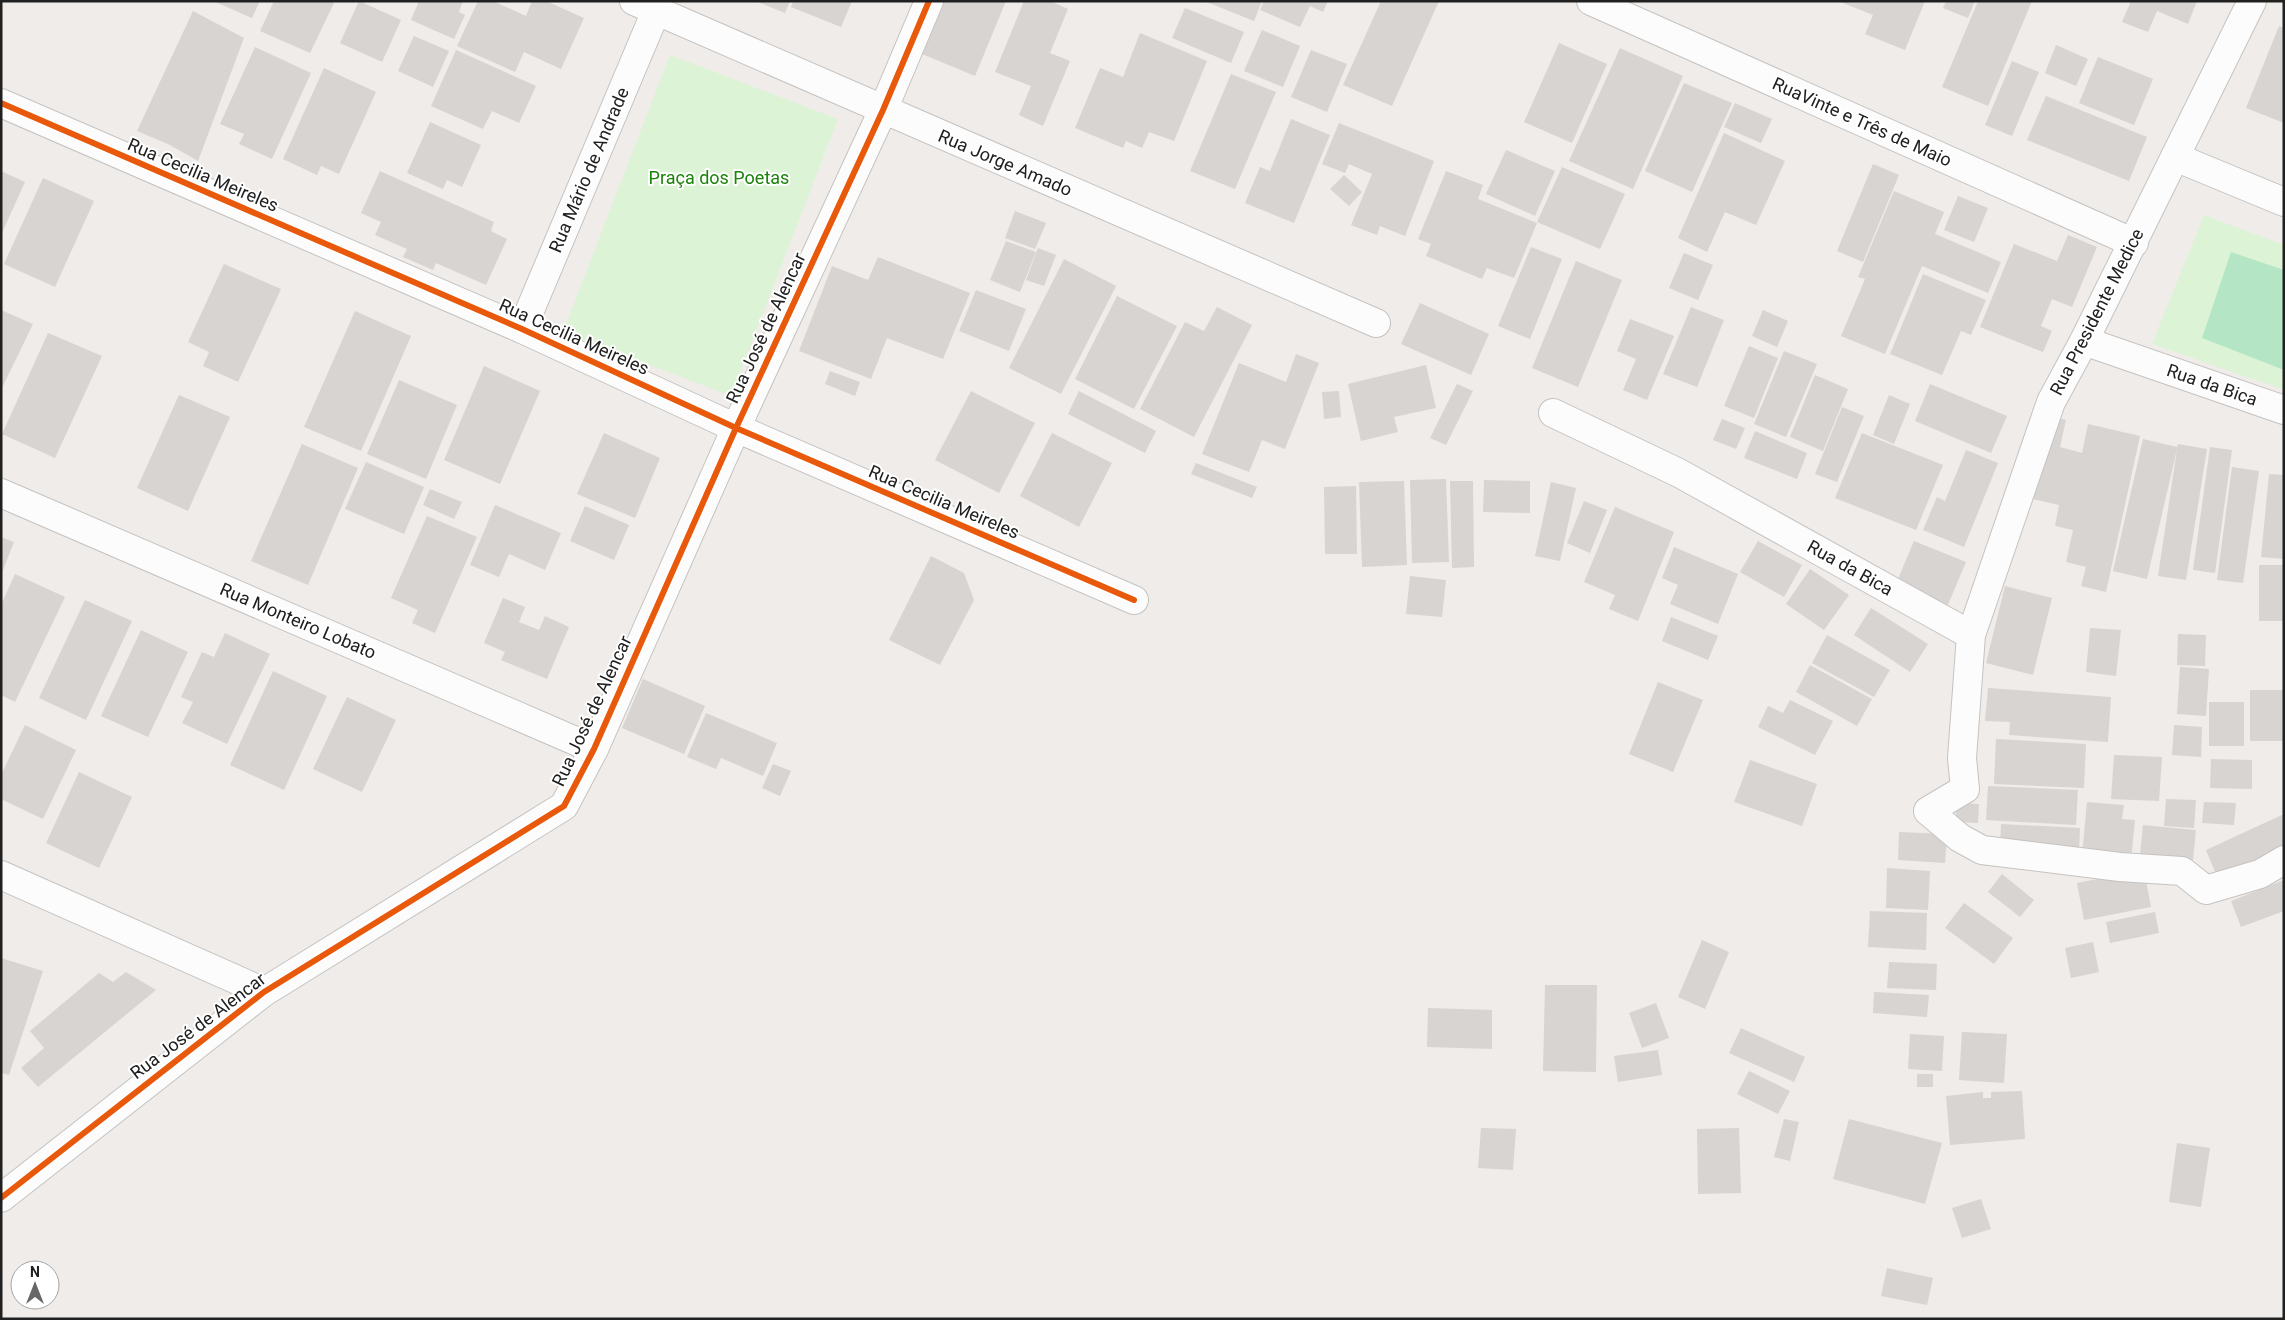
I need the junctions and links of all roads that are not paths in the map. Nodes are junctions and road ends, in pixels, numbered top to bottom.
1 (929, 1) edge
2 (1591, 1) edge
3 (2252, 1) edge
4 (645, 6) edge
5 (1, 103) edge
6 (882, 110) junction
7 (2175, 157) junction
8 (2284, 202) edge
9 (2134, 243) junction
10 (1376, 323) dead end
11 (522, 330) junction
12 (2084, 341) junction
13 (2284, 410) edge
14 (1553, 413) dead end
15 (736, 428) junction
16 (1, 493) edge
17 (1134, 600) dead end
18 (1971, 635) junction
19 (594, 749) junction
20 (2284, 860) edge
21 (1, 875) edge
22 (264, 992) junction
23 (1, 1198) edge

1 - 6 street, Rua José de Alencar
2 - 9 street, RuaVinte e Três de Maio
3 - 7 street, Rua Presidente Medice
4 - 6 street, Rua Jorge Amado
4 - 11 street, Rua Mário de Andrade
5 - 11 street, Rua Cecilia Meireles
6 - 10 street, Rua Jorge Amado
6 - 15 street, Rua José de Alencar
7 - 8 street
7 - 9 street, Rua Presidente Medice
9 - 12 street, Rua Presidente Medice
11 - 15 street, Rua Cecilia Meireles
12 - 13 street, Rua da Bica
12 - 18 street, Rua Presidente Medice
14 - 18 street, Rua da Bica
15 - 17 street, Rua Cecilia Meireles
15 - 19 street, Rua José de Alencar
16 - 19 street, Rua Monteiro Lobato
18 - 20 street
19 - 22 street, Rua José de Alencar
21 - 22 street
22 - 23 street, Rua José de Alencar

